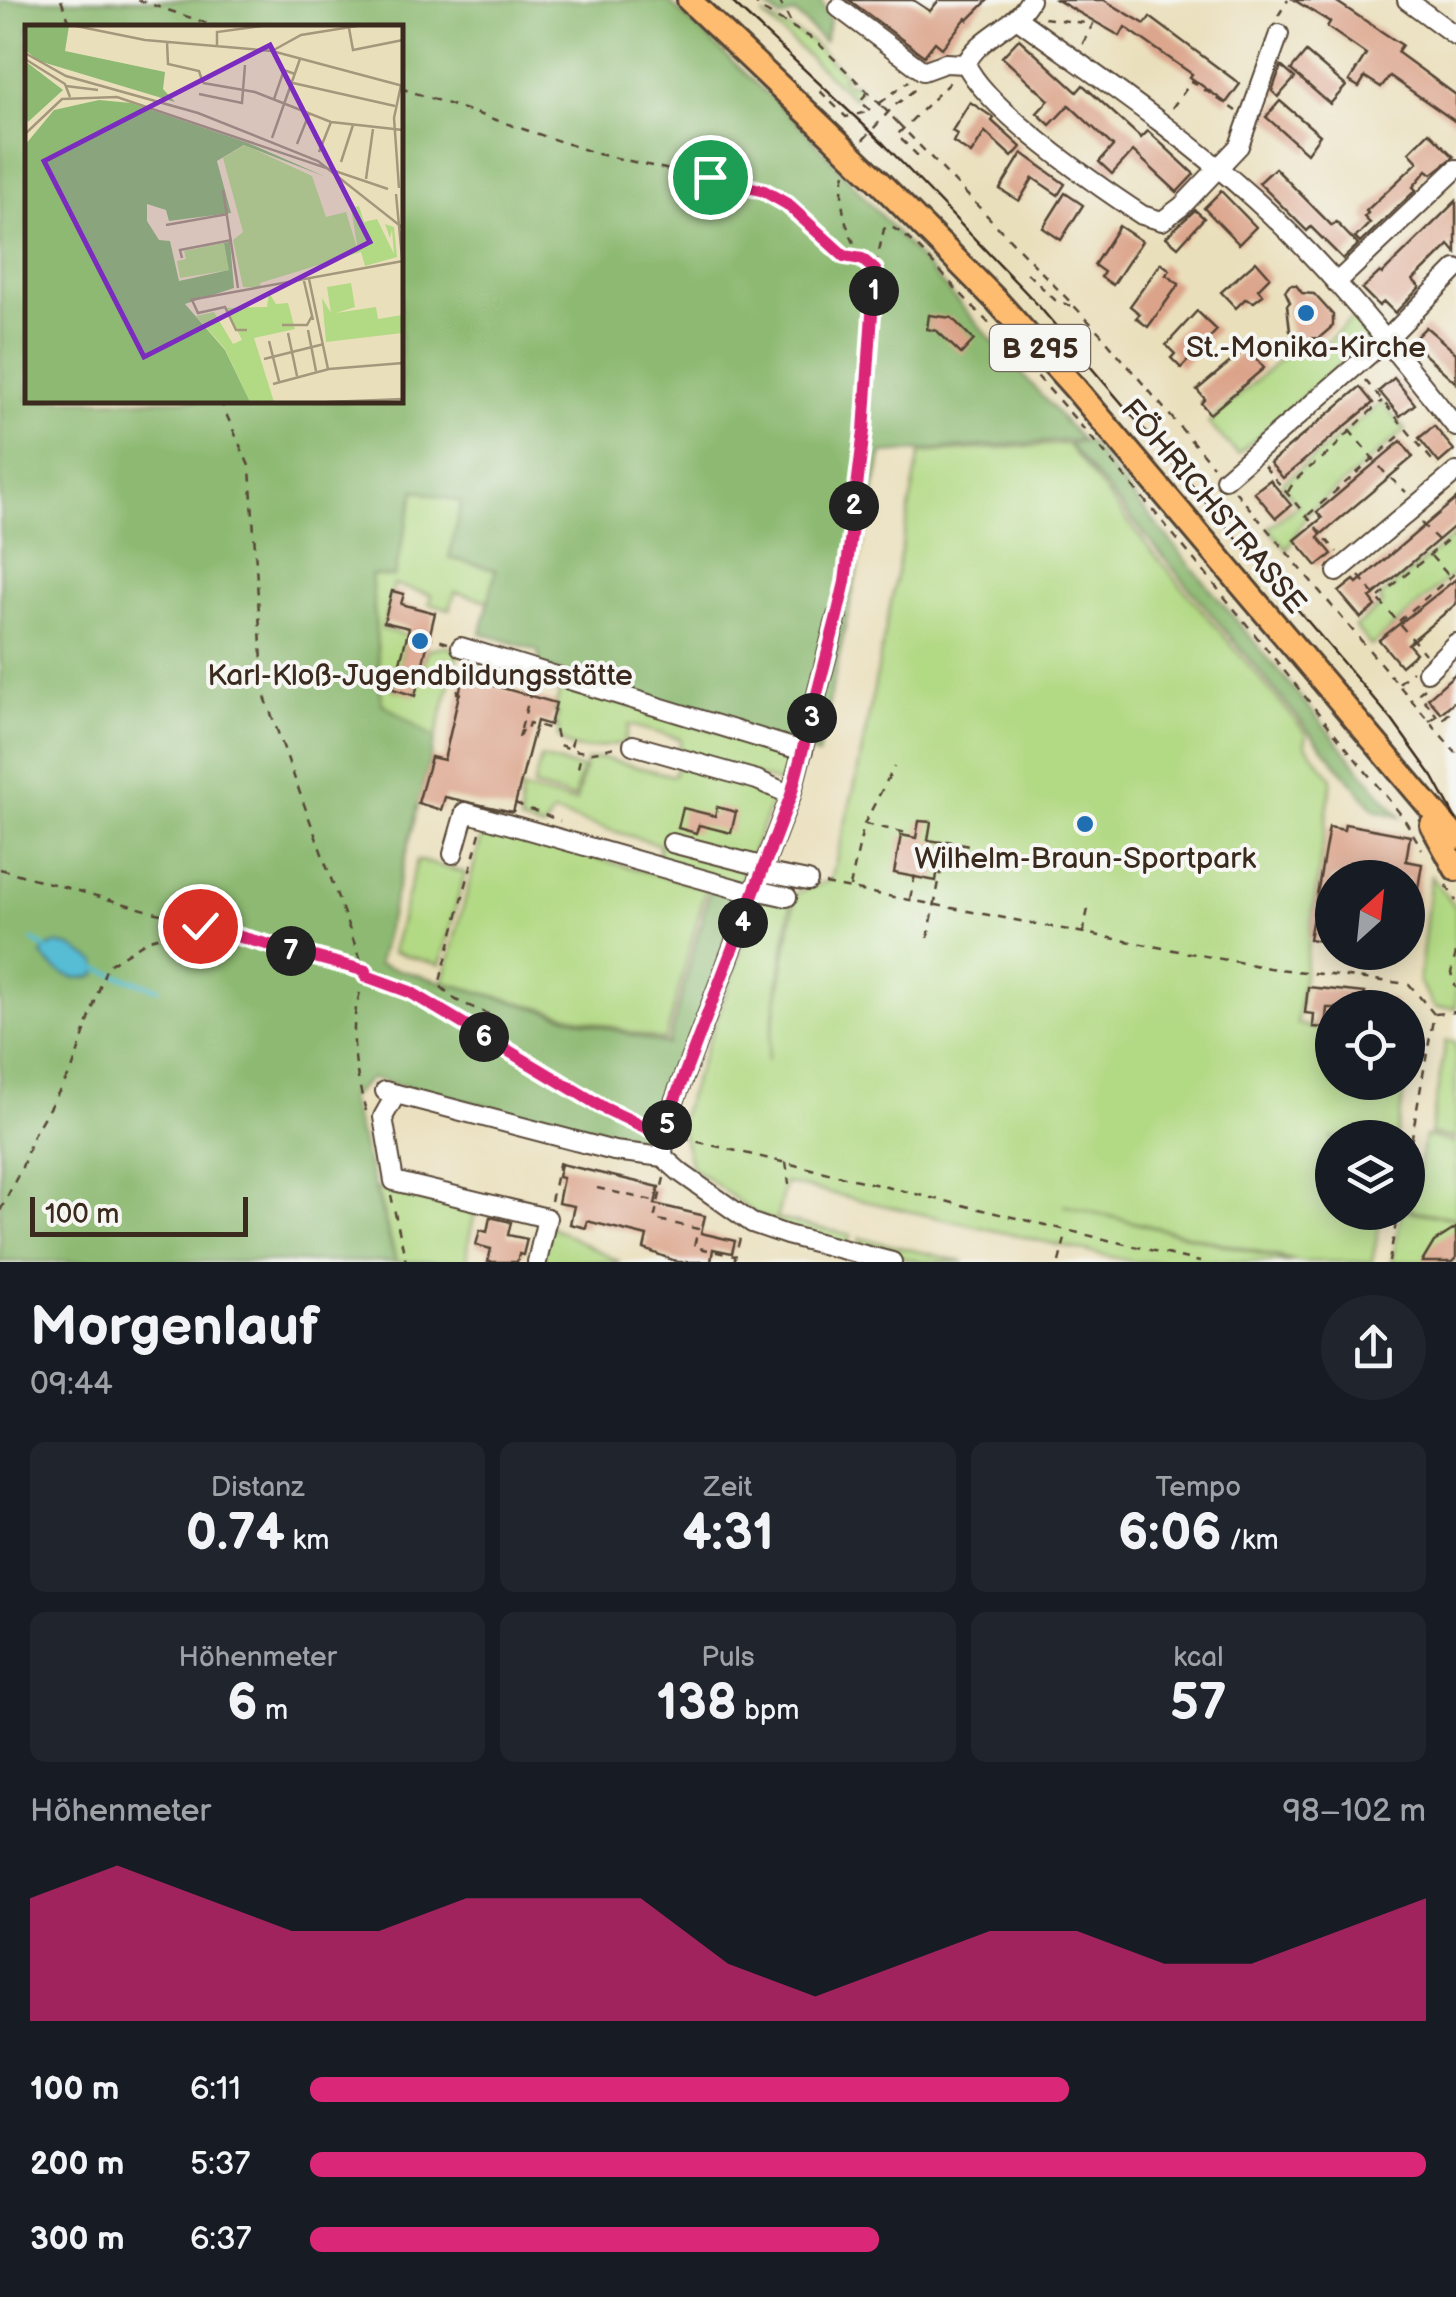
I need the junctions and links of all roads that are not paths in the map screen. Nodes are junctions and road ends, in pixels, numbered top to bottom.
1 (689, 0) edge
2 (1030, 0) edge
3 (1406, 0) edge
4 (840, 8) dead end
5 (1018, 18) junction
6 (1454, 32) edge
7 (1278, 34) dead end
8 (966, 64) junction
9 (1218, 169) junction
10 (1456, 169) edge
11 (1456, 269) edge
12 (1336, 283) junction
13 (1386, 339) junction
14 (1456, 427) edge
15 (1452, 475) edge
16 (1225, 480) road end
17 (1337, 572) dead end
18 (837, 616) road end
19 (1456, 642) edge
20 (455, 645) road end
21 (1427, 672) road end
22 (628, 745) road end
23 (803, 751) junction
24 (1389, 760) junction
25 (1412, 787) junction
26 (791, 795) junction
27 (1456, 814) edge
28 (1456, 838) edge
29 (672, 843) dead end
30 (453, 854) dead end
31 (1447, 872) edge
32 (760, 881) junction
33 (808, 881) road end
34 (787, 897) dead end
35 (663, 1157) junction
36 (537, 1262) edge
37 (892, 1262) edge

1 - 24 main road, FÖHRICHSTRASSE / B 295, bridge
2 - 5 street
3 - 6 street
4 - 8 street
5 - 8 street
5 - 9 street
7 - 9 street
8 - 9 street
9 - 12 street
10 - 12 street
11 - 13 street
12 - 13 street
13 - 14 street
13 - 16 street
15 - 17 street
18 - 23 street
19 - 21 street
20 - 23 street
22 - 26 street
23 - 26 street
24 - 25 main road, FÖHRICHSTRASSE / B 295
24 - 27 main road
25 - 28 main road, FÖHRICHSTRASSE / B 295
25 - 31 main road
26 - 32 street
29 - 32 street
30 - 32 street
32 - 33 street
32 - 34 street
32 - 35 street
35 - 36 street
35 - 37 street

